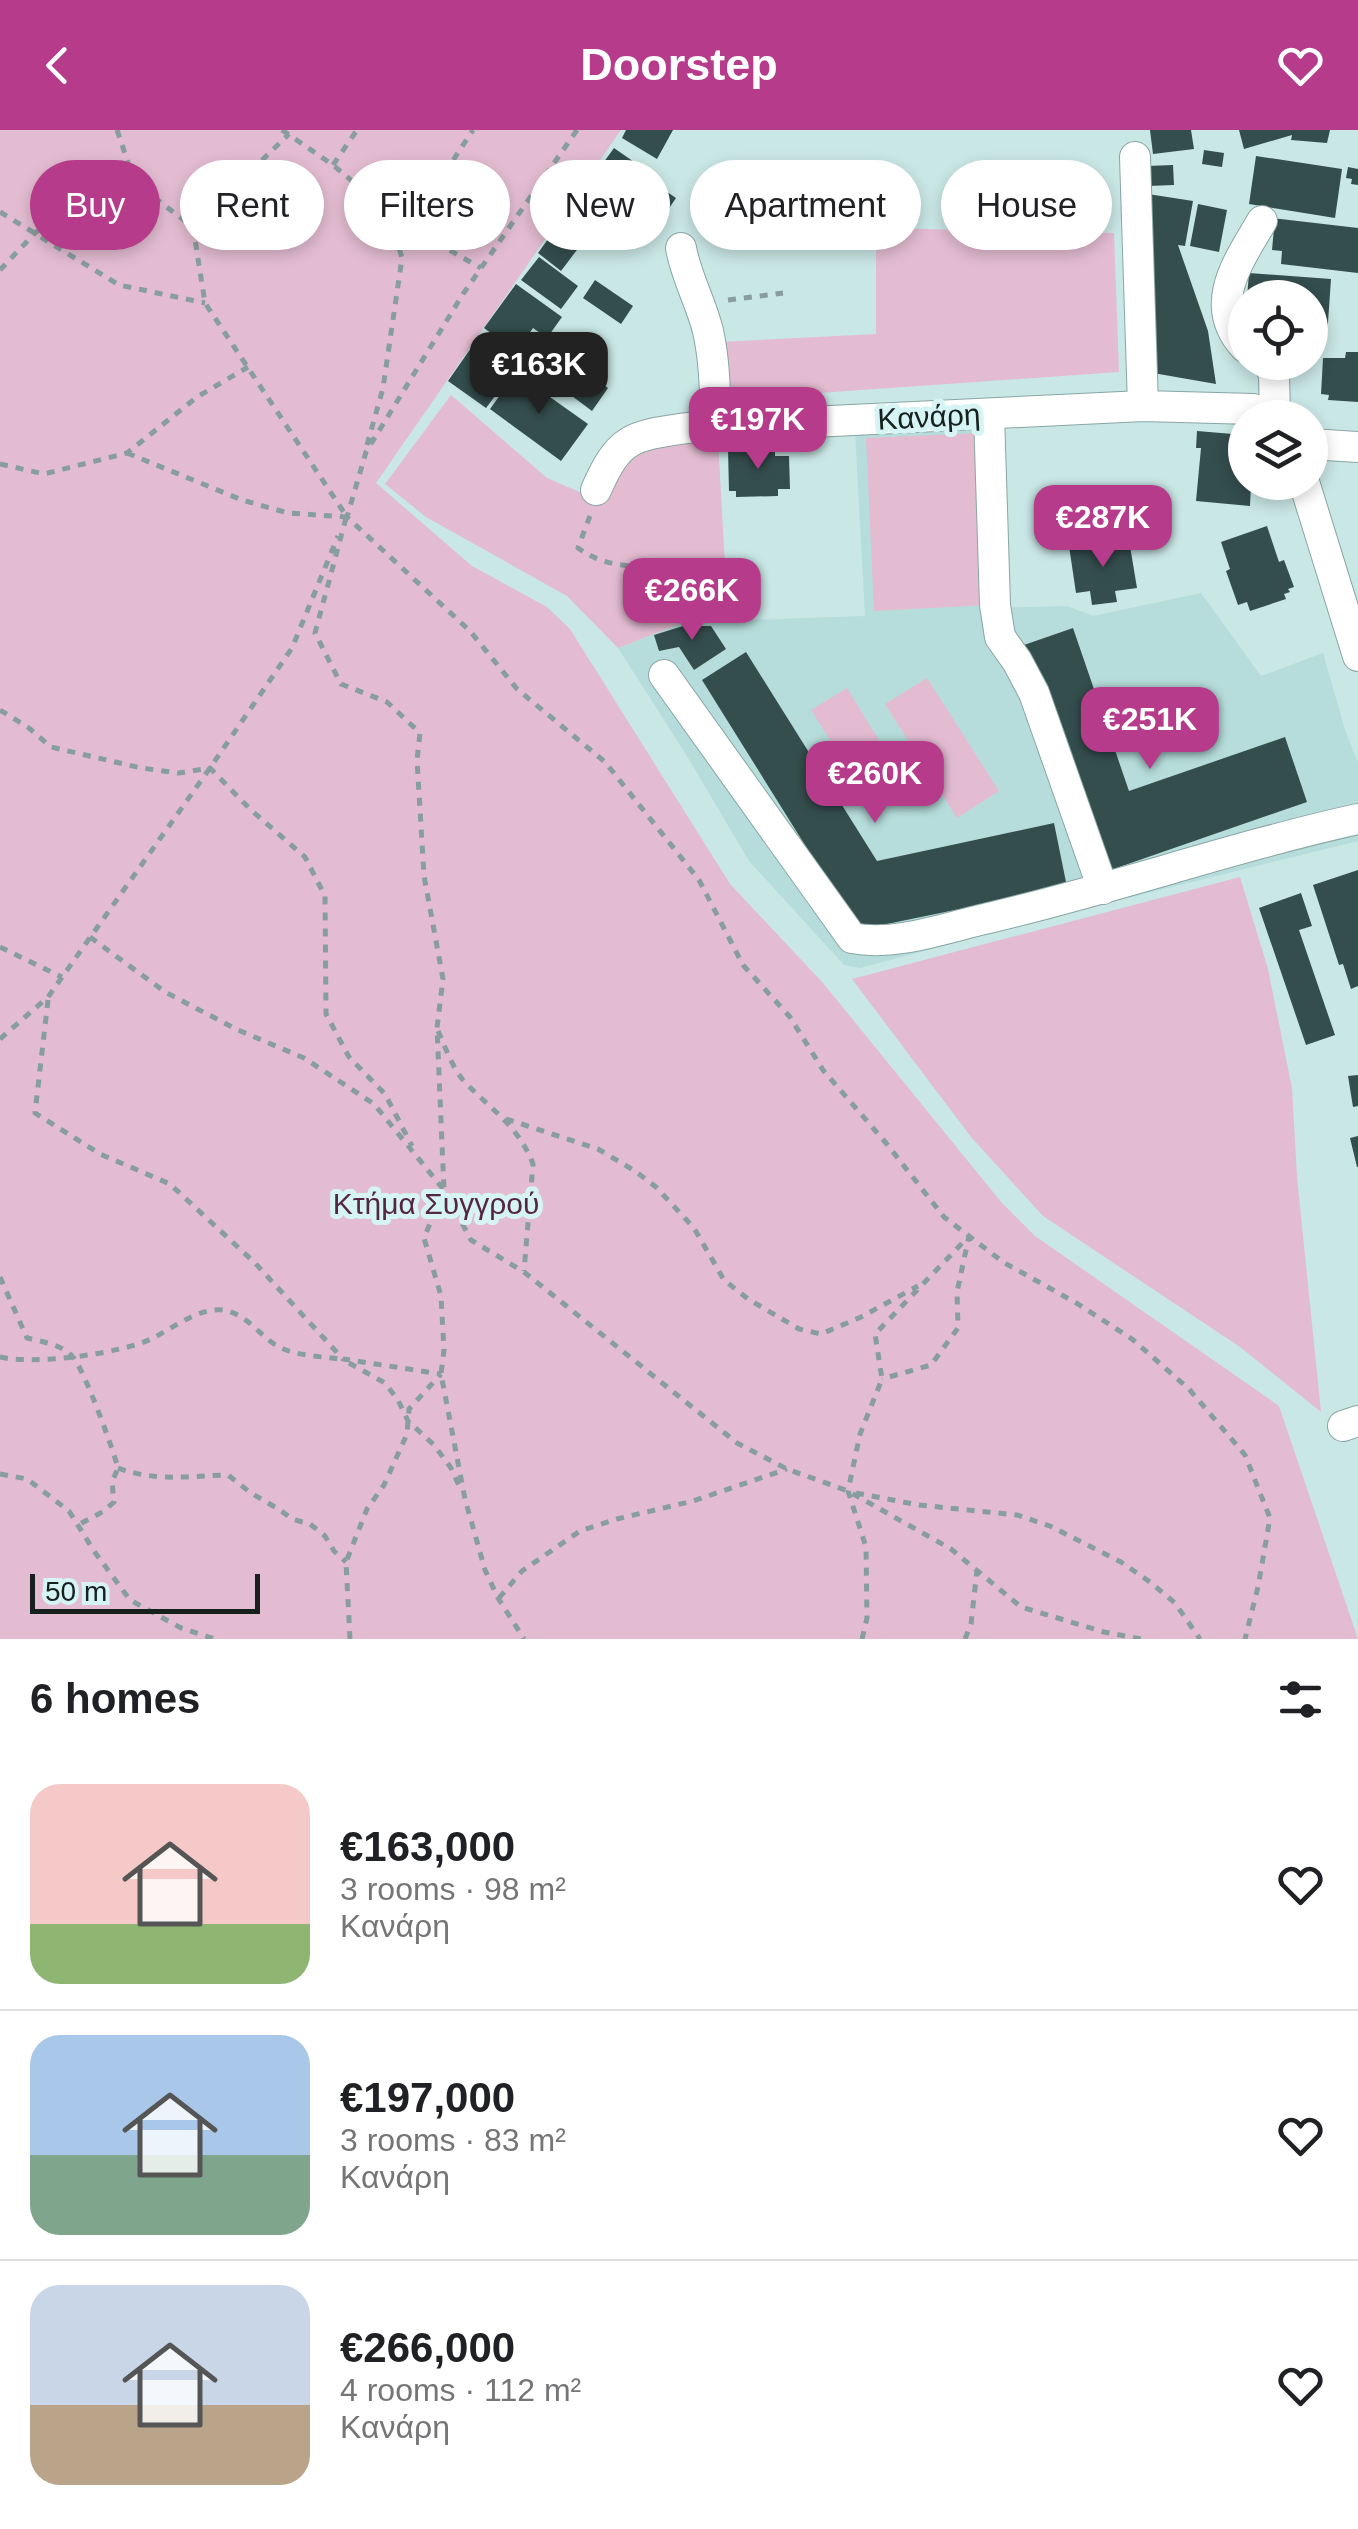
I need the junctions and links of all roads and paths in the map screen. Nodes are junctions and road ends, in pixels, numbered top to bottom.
1 (117, 130) edge
2 (357, 130) edge
3 (473, 130) edge
4 (577, 130) edge
5 (286, 132) edge
6 (1135, 157) dead end
7 (128, 160) edge
8 (259, 160) edge
9 (453, 160) edge
10 (333, 165) junction
11 (344, 174) edge
12 (160, 202) edge
13 (0, 212) edge
14 (180, 218) edge
15 (1262, 221) dead end
16 (30, 230) edge
17 (30, 238) edge
18 (681, 248) dead end
19 (63, 250) edge
20 (196, 250) edge
21 (400, 250) edge
22 (449, 250) edge
23 (480, 268) junction
24 (0, 270) edge
25 (1231, 280) edge
26 (1228, 286) edge
27 (783, 293) dead end
28 (205, 304) junction
29 (702, 310) junction
30 (1228, 318) edge
31 (248, 367) junction
32 (1143, 406) junction
33 (1228, 408) edge
34 (989, 414) junction
35 (716, 426) junction
36 (1328, 445) edge
37 (1358, 447) edge
38 (127, 452) junction
39 (0, 464) edge
40 (596, 490) dead end
41 (1310, 500) edge
42 (347, 517) junction
43 (578, 548) dead end
44 (703, 585) dead end
45 (1358, 656) edge
46 (664, 675) dead end
47 (0, 710) edge
48 (210, 768) junction
49 (1358, 819) edge
50 (1103, 888) junction
51 (90, 937) junction
52 (0, 947) edge
53 (62, 977) junction
54 (48, 997) junction
55 (437, 1028) junction
56 (0, 1039) edge
57 (506, 1120) junction
58 (418, 1159) junction
59 (444, 1190) junction
60 (969, 1236) junction
61 (524, 1272) junction
62 (0, 1277) edge
63 (922, 1284) junction
64 (0, 1356) edge
65 (75, 1357) junction
66 (343, 1359) junction
67 (441, 1374) junction
68 (882, 1378) junction
69 (408, 1420) junction
70 (118, 1468) junction
71 (786, 1469) junction
72 (0, 1474) edge
73 (848, 1491) junction
74 (465, 1500) junction
75 (78, 1524) junction
76 (346, 1562) junction
77 (977, 1570) junction
78 (498, 1598) junction
79 (215, 1639) edge
80 (350, 1639) edge
81 (524, 1639) edge
82 (862, 1639) edge
83 (965, 1639) edge
84 (1140, 1639) edge
85 (1200, 1639) edge
86 (1244, 1639) edge

1 - 7 path
2 - 10 path
3 - 9 path
4 - 23 path
5 - 8 path
5 - 10 path
6 - 32 street
10 - 11 path
12 - 14 path
13 - 16 path
15 - 25 street
17 - 24 path
18 - 29 street
19 - 28 path
20 - 28 path
21 - 42 path
22 - 23 path
23 - 42 path
26 - 30 street
27 - 29 path
28 - 31 path
29 - 35 street
31 - 38 path
31 - 42 path
32 - 33 street, Κανάρη
32 - 34 street, Κανάρη
34 - 35 street, Κανάρη
34 - 50 street
35 - 40 street, Κανάρη
36 - 37 street
38 - 39 path
38 - 42 path
41 - 45 street
42 - 48 path
42 - 55 path
42 - 60 path
43 - 44 path
46 - 50 street
47 - 48 path
48 - 51 path
48 - 58 path
49 - 50 street
51 - 53 path
51 - 58 path
52 - 53 path
53 - 54 path
54 - 56 path
54 - 66 path
55 - 57 path
55 - 59 path
57 - 61 path
57 - 63 path
58 - 59 path
59 - 61 path
59 - 67 path
60 - 63 path
60 - 68 path
60 - 86 path
61 - 71 path
62 - 65 path
63 - 68 path
64 - 65 path
65 - 66 path
65 - 70 path
66 - 67 path
66 - 69 path
67 - 69 path
67 - 74 path
68 - 73 path
69 - 74 path
69 - 76 path
70 - 75 path
70 - 76 path
71 - 73 path
71 - 78 path
72 - 75 path
73 - 77 path
73 - 82 path
73 - 85 path
74 - 78 path
75 - 79 path
76 - 80 path
77 - 83 path
77 - 84 path
78 - 81 path

